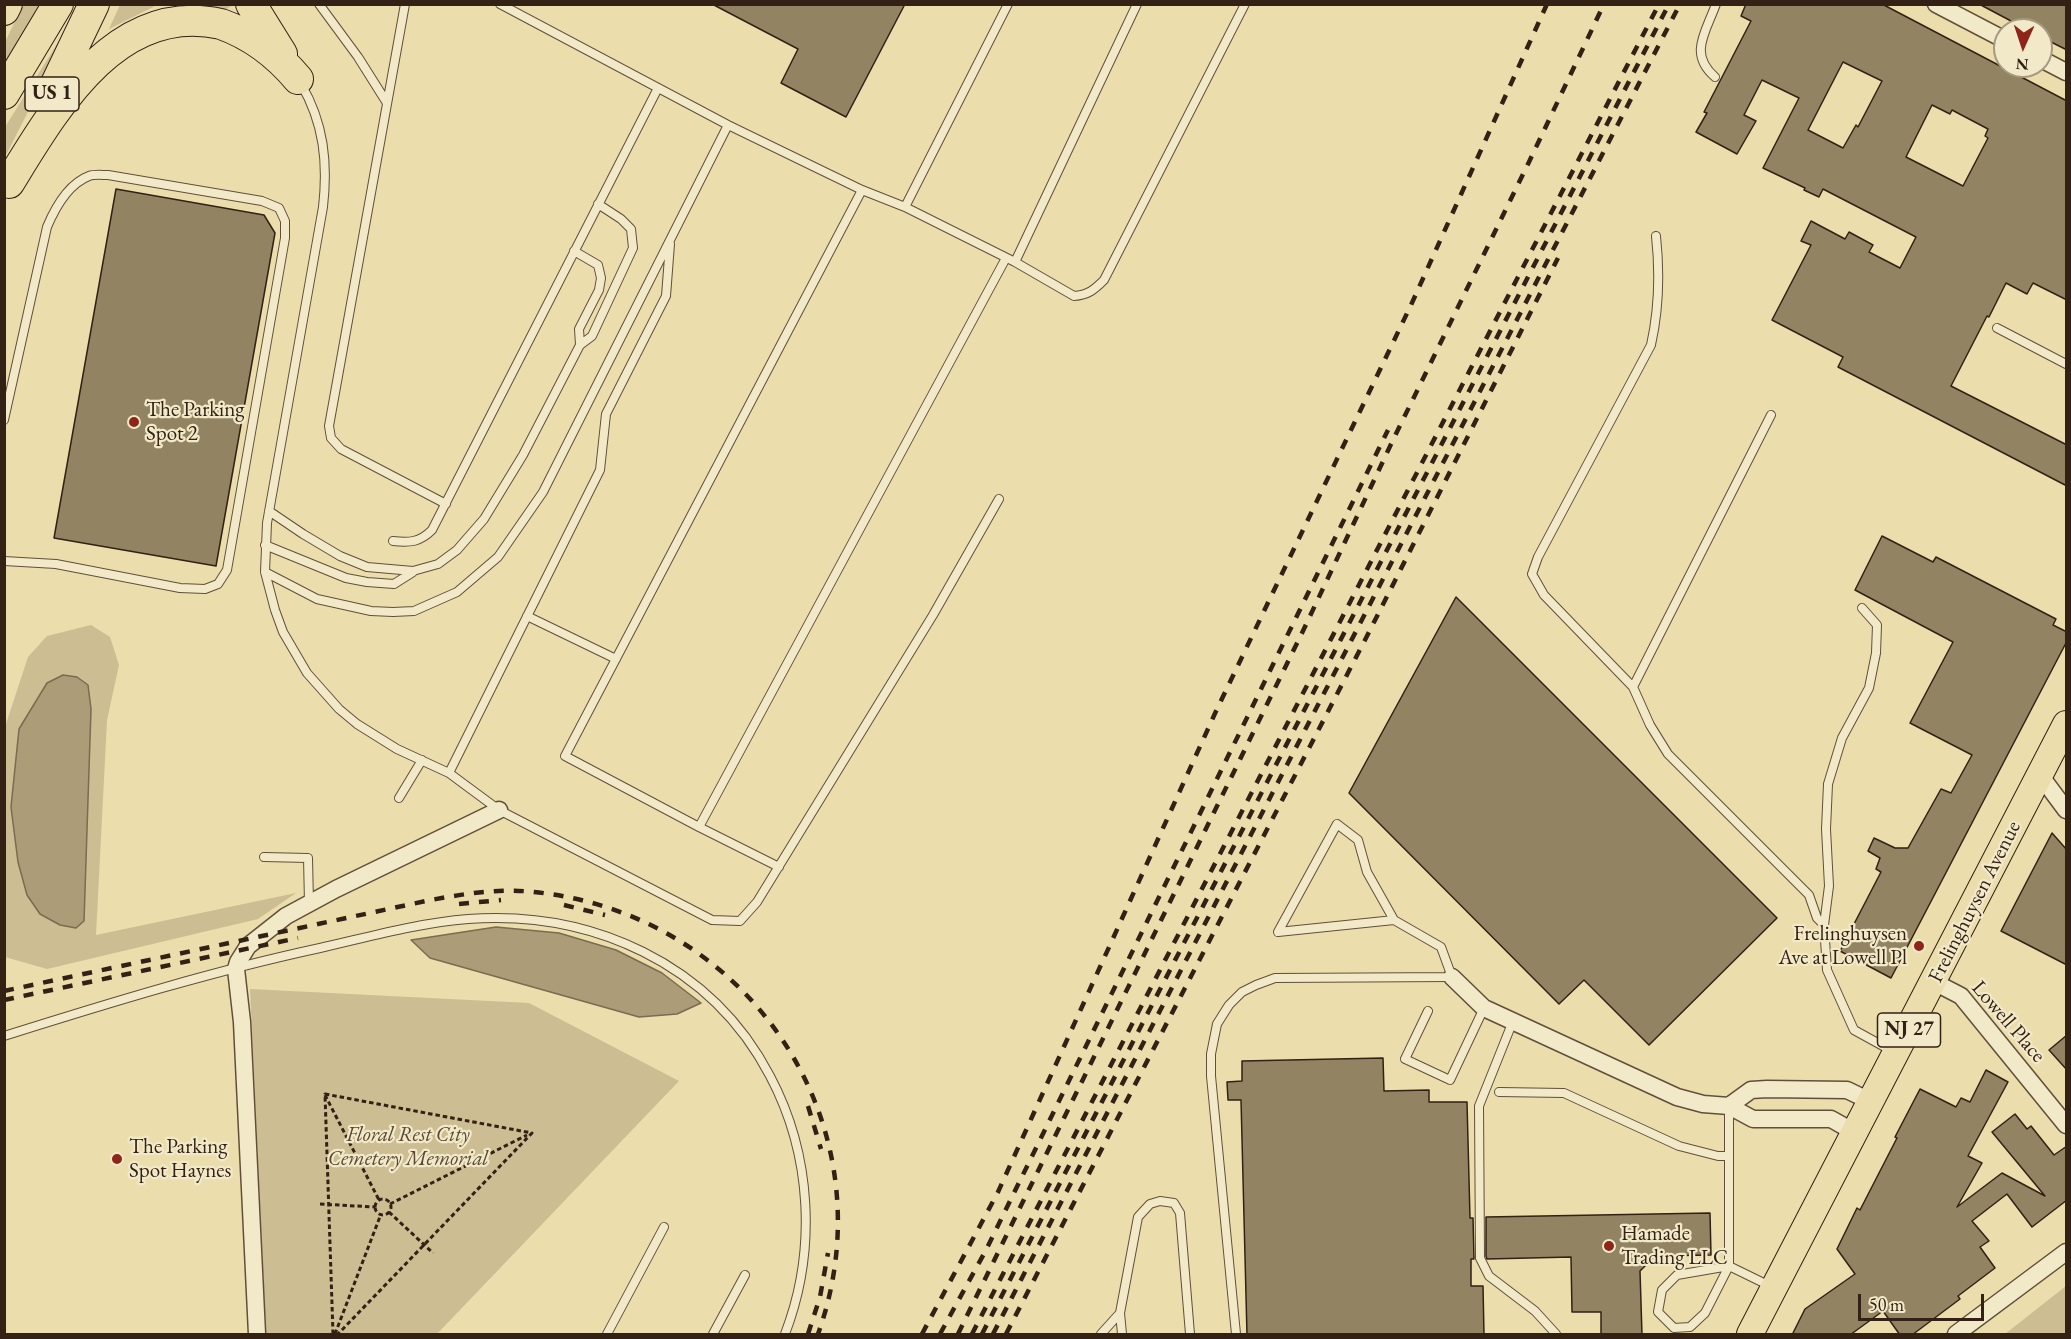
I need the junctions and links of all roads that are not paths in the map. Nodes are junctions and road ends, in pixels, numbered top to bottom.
1 (7, 4) edge
2 (58, 4) edge
3 (94, 4) edge
4 (251, 4) edge
5 (319, 4) edge
6 (405, 4) edge
7 (500, 4) edge
8 (1008, 4) edge
9 (1137, 4) edge
10 (1245, 4) edge
11 (1716, 4) edge
12 (1936, 4) edge
13 (4, 10) edge
14 (1993, 34) edge
15 (2053, 65) edge
16 (2067, 72) edge
17 (1715, 77) dead end
18 (298, 79) junction
19 (658, 88) junction
20 (4, 94) edge
21 (387, 103) junction
22 (728, 125) junction
23 (7, 188) edge
24 (862, 190) junction
25 (598, 204) junction
26 (905, 207) junction
27 (1656, 236) dead end
28 (671, 238) junction
29 (574, 250) junction
30 (1006, 258) junction
31 (1015, 262) junction
32 (1997, 328) dead end
33 (580, 345) junction
34 (2067, 364) edge
35 (1772, 415) dead end
36 (4, 420) edge
37 (999, 499) dead end
38 (446, 504) junction
39 (269, 511) junction
40 (393, 541) dead end
41 (265, 545) junction
42 (4, 561) edge
43 (265, 572) junction
44 (413, 572) junction
45 (1862, 608) dead end
46 (527, 616) junction
47 (616, 659) junction
48 (1634, 687) junction
49 (2067, 724) edge
50 (422, 760) junction
51 (449, 773) junction
52 (2040, 775) junction
53 (399, 798) dead end
54 (500, 810) junction
55 (2067, 810) edge
56 (699, 827) junction
57 (264, 857) dead end
58 (779, 867) junction
59 (309, 903) junction
60 (1394, 920) junction
61 (1824, 925) junction
62 (236, 969) junction
63 (1452, 977) junction
64 (1934, 982) junction
65 (1484, 1008) junction
66 (1428, 1011) dead end
67 (1513, 1021) junction
68 (4, 1036) edge
69 (1897, 1054) junction
70 (1499, 1092) dead end
71 (1872, 1102) junction
72 (1729, 1106) junction
73 (2067, 1125) edge
74 (1856, 1133) junction
75 (1729, 1156) junction
76 (664, 1227) dead end
77 (2067, 1252) edge
78 (1729, 1266) junction
79 (745, 1275) dead end
80 (1775, 1288) junction
81 (1120, 1312) junction
82 (257, 1335) edge
83 (607, 1335) edge
84 (713, 1335) edge
85 (786, 1335) edge
86 (1101, 1335) edge
87 (1122, 1335) edge
88 (1190, 1335) edge
89 (1236, 1335) edge
90 (1556, 1335) edge
91 (1750, 1335) edge
92 (1956, 1335) edge

1 - 13 highway
2 - 20 highway
3 - 23 highway, US 1
4 - 18 highway
5 - 21 lane
6 - 21 lane
7 - 19 lane
8 - 26 lane
9 - 31 lane
10 - 31 lane
11 - 17 lane
12 - 14 street
15 - 16 street
18 - 23 highway
18 - 39 lane
19 - 22 lane
19 - 25 lane
21 - 38 lane
22 - 24 lane
22 - 28 lane
24 - 26 lane
24 - 47 lane
25 - 29 lane
25 - 33 lane
26 - 30 lane
27 - 48 lane
28 - 43 lane
28 - 46 lane
29 - 33 lane
29 - 38 lane
30 - 31 lane
30 - 56 lane
32 - 34 lane
33 - 44 lane
35 - 48 lane
36 - 42 lane
37 - 58 lane
38 - 40 lane
39 - 41 lane
39 - 44 lane
41 - 43 lane
41 - 44 lane
43 - 50 lane
45 - 61 lane
46 - 47 lane
46 - 51 lane
47 - 56 lane
48 - 61 lane
49 - 52 main road, Frelinghuysen Avenue / NJ 27
50 - 51 lane
50 - 53 lane
51 - 54 lane
52 - 55 street
52 - 64 main road, Frelinghuysen Avenue / NJ 27
54 - 58 lane
54 - 59 street
56 - 58 lane
57 - 59 lane
59 - 62 street
60 - 60 lane
60 - 63 lane
61 - 69 lane
62 - 68 lane
62 - 82 street
62 - 85 lane
63 - 65 street
63 - 89 lane
64 - 69 main road, Frelinghuysen Avenue / NJ 27
64 - 73 street, Lowell Place
65 - 66 lane
65 - 67 street
67 - 72 street
67 - 90 lane
69 - 71 main road, Frelinghuysen Avenue / NJ 27
70 - 75 lane
71 - 72 street
71 - 74 main road, Frelinghuysen Avenue / NJ 27
72 - 74 street
72 - 75 lane
74 - 80 main road, Frelinghuysen Avenue / NJ 27
75 - 78 lane
76 - 83 lane
77 - 92 street
78 - 78 lane
78 - 80 lane
79 - 84 lane
80 - 91 main road, Frelinghuysen Avenue / NJ 27
81 - 86 lane
81 - 87 lane
81 - 88 lane

